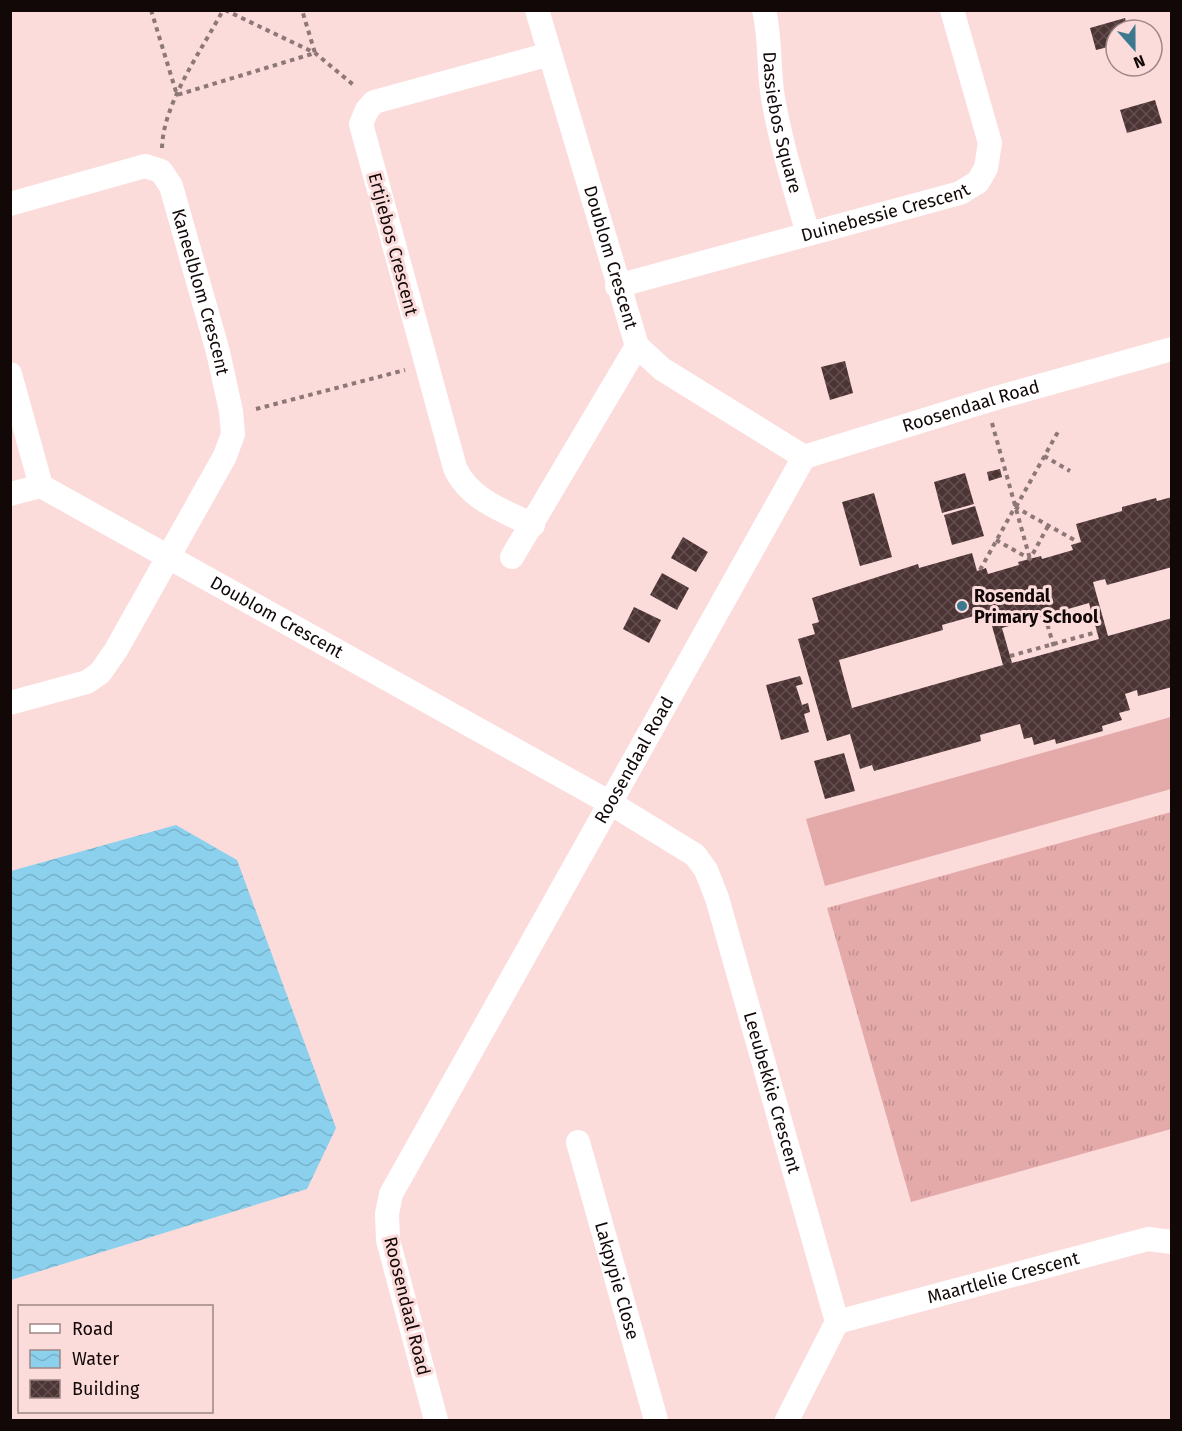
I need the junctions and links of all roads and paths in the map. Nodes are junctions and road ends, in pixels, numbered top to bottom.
1 (151, 10) edge
2 (224, 10) edge
3 (302, 10) edge
4 (537, 10) edge
5 (764, 10) edge
6 (952, 10) edge
7 (315, 53) junction
8 (550, 54) junction
9 (177, 95) junction
10 (374, 102) junction
11 (161, 171) junction
12 (10, 204) edge
13 (808, 234) junction
14 (617, 286) junction
15 (637, 346) junction
16 (1172, 349) edge
17 (426, 363) junction
18 (10, 374) edge
19 (231, 411) junction
20 (990, 417) dead end
21 (1059, 430) dead end
22 (1044, 456) junction
23 (804, 457) junction
24 (1070, 471) dead end
25 (41, 486) junction
26 (10, 494) edge
27 (1015, 507) junction
28 (532, 525) junction
29 (1048, 526) junction
30 (996, 540) junction
31 (1078, 542) dead end
32 (168, 556) junction
33 (512, 558) dead end
34 (1030, 559) junction
35 (980, 570) dead end
36 (1045, 616) dead end
37 (1097, 632) dead end
38 (1053, 644) junction
39 (1055, 651) dead end
40 (1010, 656) dead end
41 (10, 704) edge
42 (612, 804) junction
43 (578, 1142) dead end
44 (1172, 1242) edge
45 (837, 1322) junction
46 (436, 1420) edge
47 (656, 1420) edge
48 (787, 1420) edge

1 - 9 path
2 - 7 path
2 - 9 path
3 - 7 path
4 - 8 street, Doublom Crescent
5 - 13 street, Dassiebos Square
6 - 13 street, Duinebessie Crescent
7 - 9 path
7 - 10 path
8 - 10 street
8 - 14 street, Doublom Crescent
9 - 11 path
10 - 17 street, Ertjiebos Crescent
11 - 12 street
11 - 19 street, Kaneelblom Crescent
13 - 14 street, Duinebessie Crescent
14 - 15 street, Doublom Crescent
15 - 23 street, Doublom Crescent
15 - 28 street
16 - 23 street, Roosendaal Road
17 - 19 path
17 - 28 street, Ertjiebos Crescent
18 - 25 street
19 - 32 street, Kaneelblom Crescent
20 - 27 path
21 - 22 path
22 - 24 path
22 - 27 path
23 - 42 street, Roosendaal Road
25 - 26 street
25 - 32 street, Doublom Crescent
27 - 29 path
27 - 30 path
27 - 34 path
28 - 33 street
29 - 31 path
29 - 34 path
30 - 34 path
30 - 35 path
32 - 41 street, Kaneelblom Crescent
32 - 42 street, Doublom Crescent
36 - 38 path
37 - 38 path
38 - 39 path
38 - 40 path
42 - 45 street, Leeubekkie Crescent
42 - 46 street, Roosendaal Road
43 - 47 street, Lakpypie Close
44 - 45 street, Maartlelie Crescent
45 - 48 street

